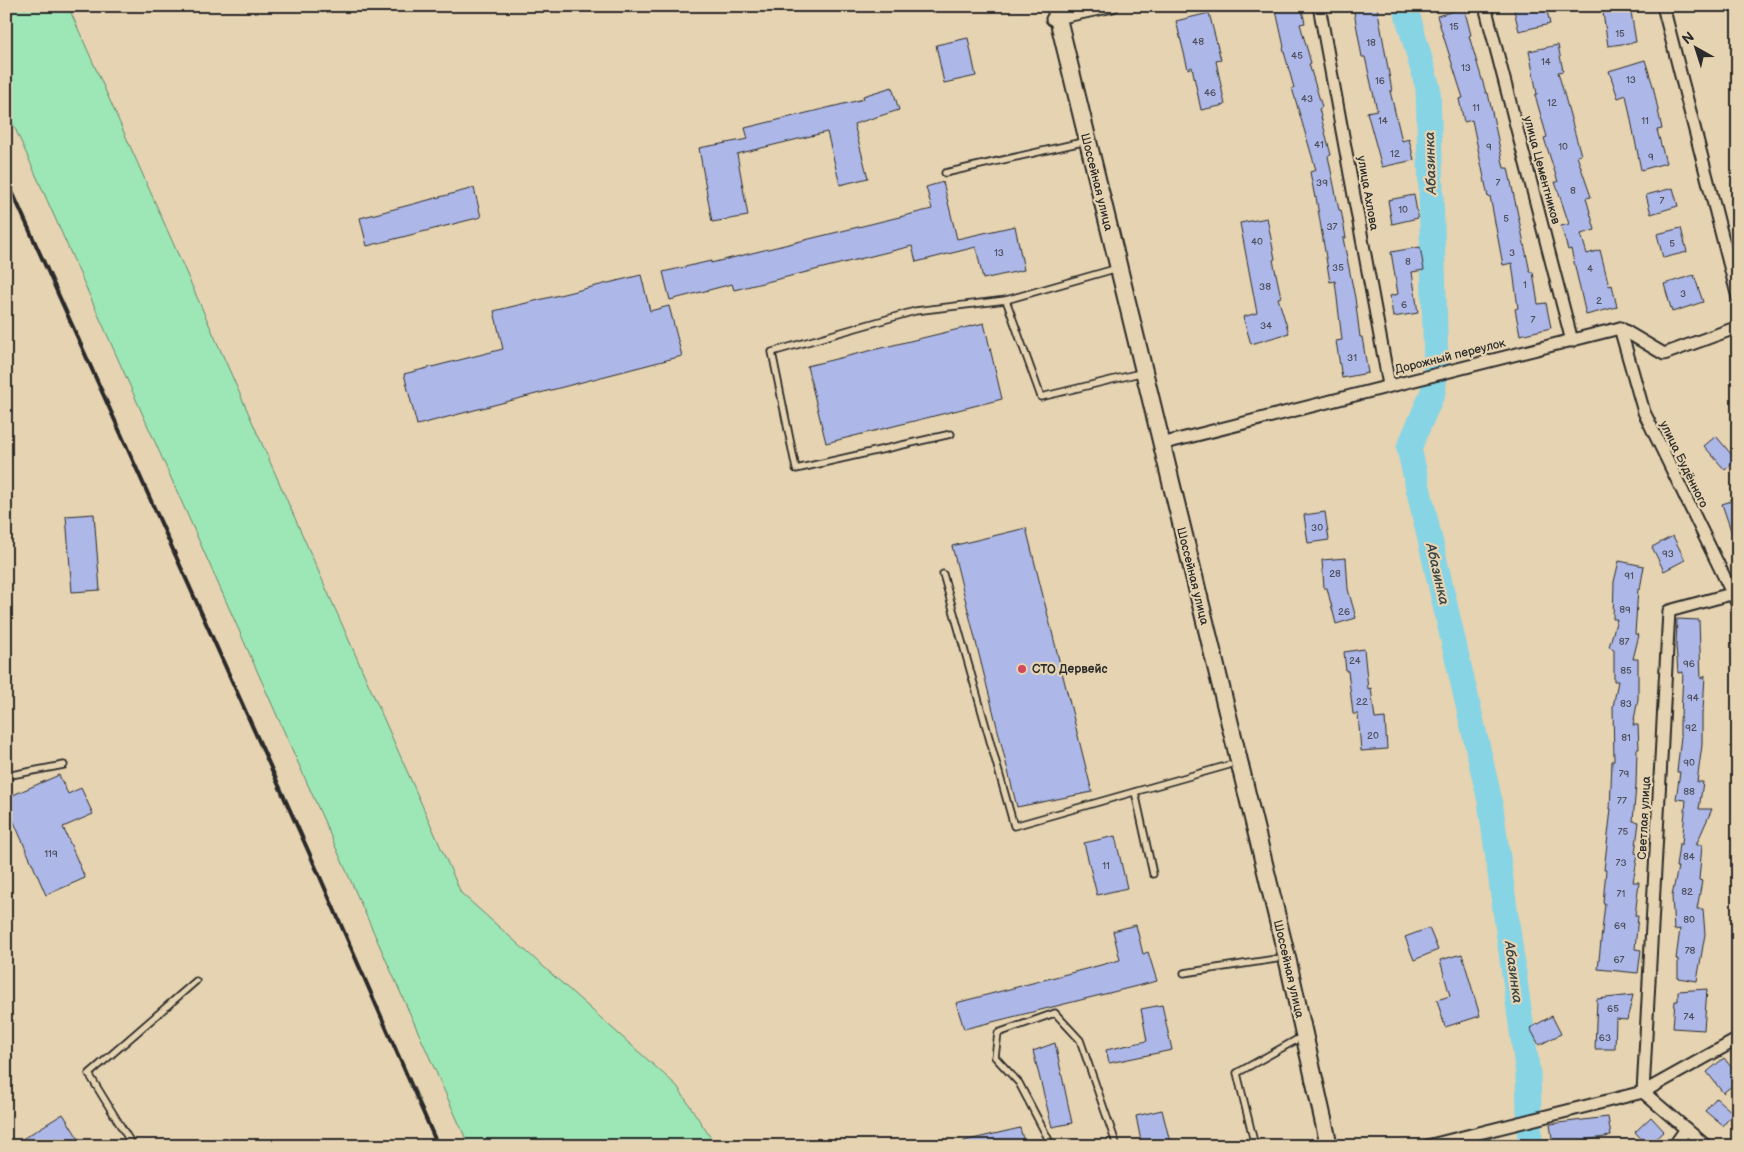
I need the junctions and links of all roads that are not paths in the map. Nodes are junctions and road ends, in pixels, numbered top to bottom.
1 (1113, 6) edge
2 (1319, 6) edge
3 (1485, 6) edge
4 (1663, 6) edge
5 (1052, 12) edge
6 (1084, 142) junction
7 (944, 174) dead end
8 (1111, 270) junction
9 (1738, 298) edge
10 (1006, 300) junction
11 (1738, 326) edge
12 (1620, 328) junction
13 (1572, 340) junction
14 (1136, 374) junction
15 (1389, 385) junction
16 (951, 434) dead end
17 (1161, 444) junction
18 (943, 574) dead end
19 (1732, 594) junction
20 (1738, 605) edge
21 (1229, 765) junction
22 (64, 766) dead end
23 (6, 776) edge
24 (1135, 792) junction
25 (1153, 874) dead end
26 (1276, 959) junction
27 (1184, 973) dead end
28 (196, 981) dead end
29 (1738, 1039) edge
30 (1296, 1040) junction
31 (1643, 1092) junction
32 (1686, 1129) junction
33 (133, 1146) edge
34 (1052, 1146) edge
35 (1116, 1146) edge
36 (1255, 1146) edge
37 (1322, 1146) edge
38 (1329, 1146) edge
39 (1427, 1146) edge
40 (1674, 1146) edge
41 (1706, 1146) edge

1 - 5 street
2 - 15 street, улица Ахлова
3 - 13 street, улица Цементников
4 - 9 street
5 - 6 main road, Шоссейная улица
6 - 7 lane
6 - 8 main road, Шоссейная улица
6 - 17 main road, Шоссейная улица
8 - 10 lane
8 - 14 main road, Шоссейная улица
10 - 14 lane
10 - 16 lane
11 - 12 street
12 - 13 street, Дорожный переулок
12 - 19 street, улица Будённого
13 - 15 street, Дорожный переулок
14 - 21 main road, Шоссейная улица
15 - 17 street, Дорожный переулок
17 - 38 main road, Шоссейная улица
18 - 24 lane
19 - 20 street, улица Будённого
19 - 31 street, Светлая улица
21 - 24 lane
21 - 26 main road, Шоссейная улица
22 - 23 lane
24 - 25 lane
26 - 27 lane
26 - 30 main road, Шоссейная улица
28 - 33 lane
29 - 31 street
30 - 36 lane
30 - 37 main road, Шоссейная улица
31 - 32 street
31 - 39 street
32 - 40 street
32 - 41 street
34 - 35 lane

